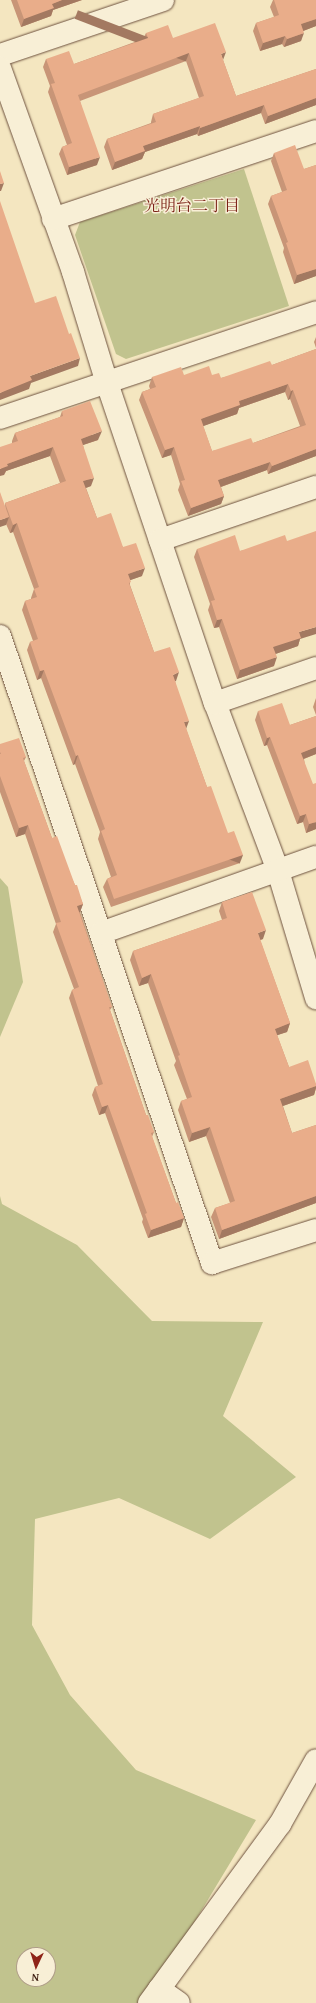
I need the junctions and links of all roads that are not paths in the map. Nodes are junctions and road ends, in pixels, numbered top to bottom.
1 (163, 0) edge
2 (0, 55) edge
3 (0, 68) edge
4 (316, 131) edge
5 (53, 219) junction
6 (316, 312) edge
7 (107, 383) junction
8 (0, 418) edge
9 (316, 487) edge
10 (160, 540) junction
11 (0, 636) edge
12 (316, 668) edge
13 (215, 703) junction
14 (316, 857) edge
15 (278, 870) junction
16 (100, 934) junction
17 (316, 998) edge
18 (316, 1230) edge
19 (316, 1760) edge
20 (154, 1996) edge
21 (179, 2003) edge

1 - 2 street
3 - 5 street
4 - 5 street
5 - 7 street
6 - 7 street
7 - 8 street
7 - 10 street
9 - 10 street
10 - 13 street
11 - 16 street
12 - 13 street
13 - 15 street
14 - 15 street
15 - 16 street
15 - 17 street
16 - 18 street
19 - 20 street
20 - 21 street

